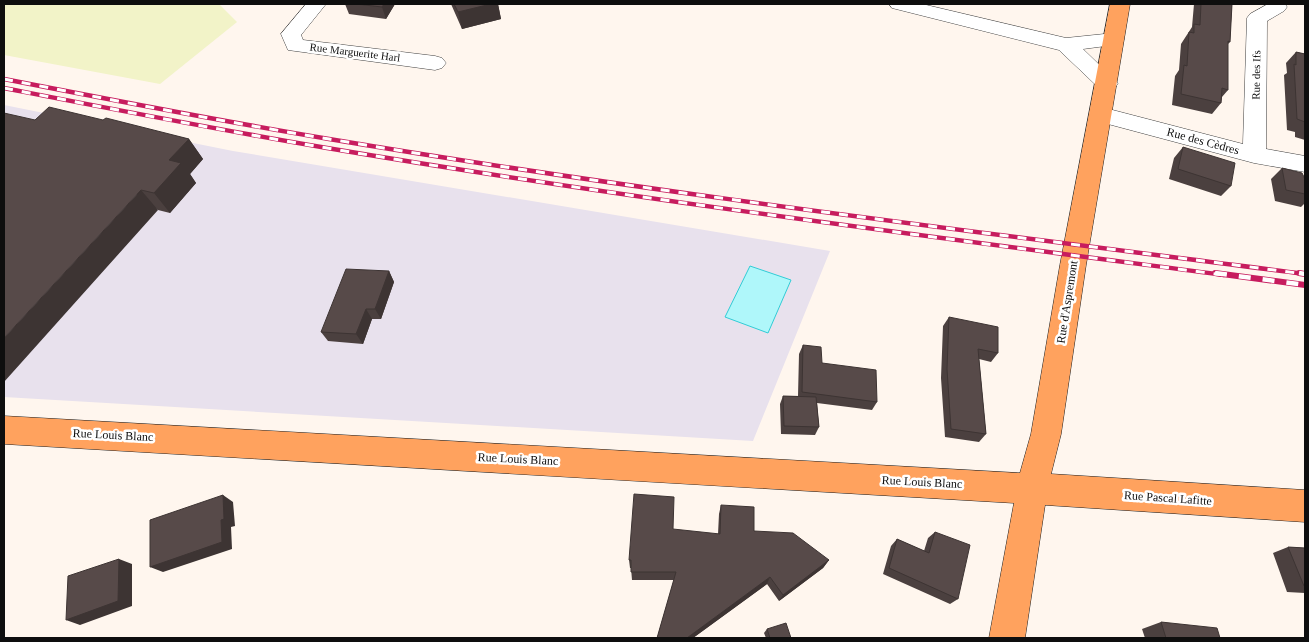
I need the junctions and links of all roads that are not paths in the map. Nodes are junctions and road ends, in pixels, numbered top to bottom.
1 (316, 4) edge
2 (899, 4) edge
3 (1120, 4) edge
4 (1277, 7) dead end
5 (1114, 39) junction
6 (1066, 45) junction
7 (435, 63) dead end
8 (1107, 83) junction
9 (1101, 114) junction
10 (1254, 155) junction
11 (1305, 164) edge
12 (4, 430) edge
13 (1032, 488) junction
14 (1305, 506) edge
15 (1006, 638) edge

1 - 7 street, Rue Marguerite Harl
2 - 6 street
3 - 5 main road, Rue d'Aspremont
4 - 10 street, Rue des Ifs
5 - 6 street
5 - 8 main road, Rue d'Aspremont
6 - 8 street
8 - 9 main road, Rue d'Aspremont
9 - 10 street, Rue des Cèdres
9 - 13 main road, Rue d'Aspremont
10 - 11 street, Rue des Cèdres
12 - 13 main road, Rue Louis Blanc
13 - 14 main road, Rue Pascal Lafitte
13 - 15 main road, Rue d'Aspremont

